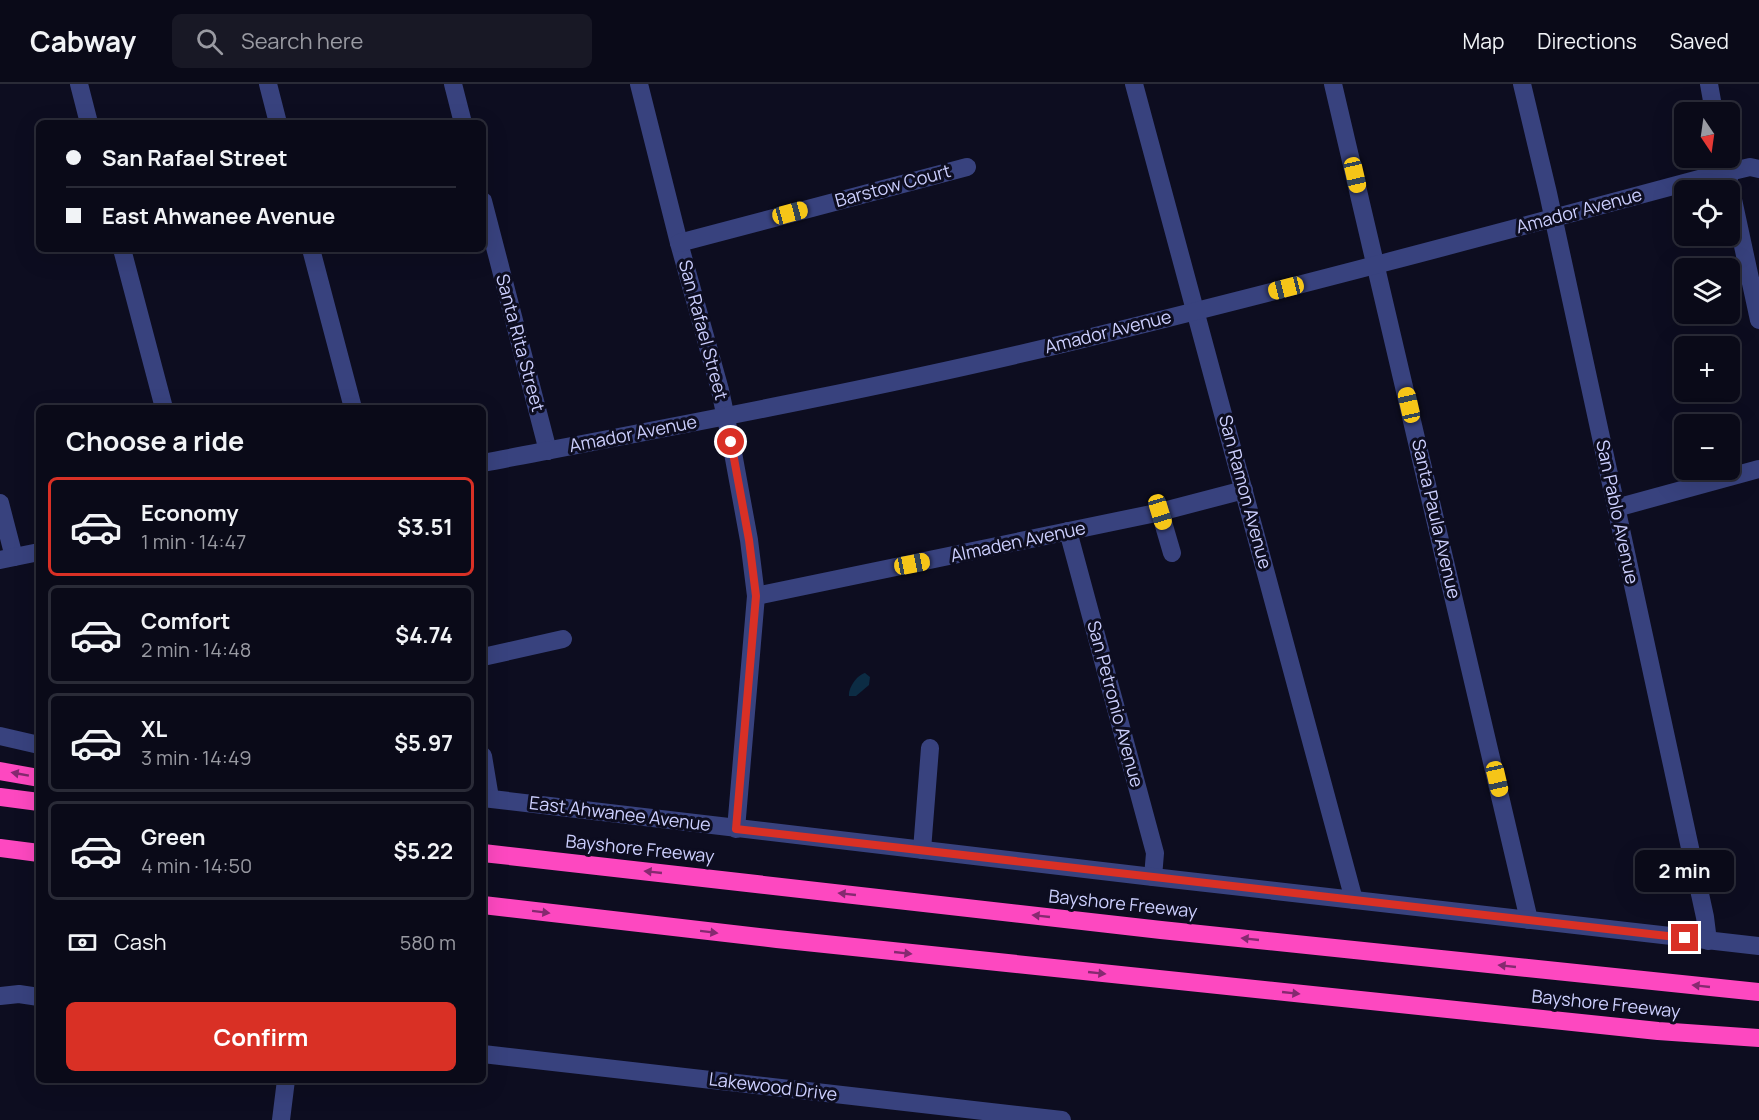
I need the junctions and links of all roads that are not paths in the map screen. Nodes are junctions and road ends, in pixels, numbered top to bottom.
1 (79, 84) edge
2 (268, 84) edge
3 (453, 84) edge
4 (639, 84) edge
5 (1134, 84) edge
6 (1333, 84) edge
7 (1522, 84) edge
8 (1708, 84) edge
9 (1712, 102) edge
10 (88, 120) edge
11 (277, 120) edge
12 (462, 120) edge
13 (1740, 166) edge
14 (966, 167) dead end
15 (1715, 168) edge
16 (1726, 168) edge
17 (1759, 169) edge
18 (486, 213) edge
19 (1553, 218) junction
20 (679, 243) junction
21 (123, 252) edge
22 (312, 252) edge
23 (1377, 265) junction
24 (1756, 291) edge
25 (1196, 310) junction
26 (1759, 320) edge
27 (163, 405) edge
28 (352, 405) edge
29 (726, 415) junction
30 (548, 451) junction
31 (486, 462) edge
32 (1759, 468) edge
33 (1244, 490) junction
34 (0, 502) edge
35 (1616, 508) junction
36 (1160, 512) junction
37 (1068, 531) junction
38 (36, 553) edge
39 (1172, 553) dead end
40 (7, 559) edge
41 (756, 596) junction
42 (562, 639) dead end
43 (486, 656) edge
44 (0, 736) edge
45 (36, 744) edge
46 (930, 748) dead end
47 (0, 771) edge
48 (36, 777) edge
49 (0, 797) edge
50 (487, 798) edge
51 (36, 802) edge
52 (736, 829) junction
53 (0, 848) edge
54 (922, 850) junction
55 (36, 853) edge
56 (36, 853) edge
57 (486, 853) edge
58 (0, 858) edge
59 (1153, 877) junction
60 (1354, 900) junction
61 (486, 905) edge
62 (1528, 920) junction
63 (1708, 941) junction
64 (1759, 946) edge
65 (1759, 992) edge
66 (0, 996) edge
67 (36, 997) edge
68 (1759, 1038) edge
69 (486, 1054) edge
70 (286, 1083) edge
71 (281, 1120) edge
72 (1062, 1120) edge

1 - 10 street
2 - 11 street
3 - 12 street
4 - 20 street, San Rafael Street
5 - 25 street, San Ramon Avenue
6 - 23 street, Santa Paula Avenue
7 - 19 street, San Pablo Avenue
8 - 9 street
13 - 17 street, Amador Avenue
14 - 20 street, Barstow Court
15 - 19 street, Amador Avenue
16 - 24 street
18 - 30 street, Santa Rita Street
19 - 23 street, Amador Avenue
19 - 35 street, San Pablo Avenue
20 - 29 street, San Rafael Street
21 - 27 street
22 - 28 street
23 - 25 street, Amador Avenue
23 - 62 street, Santa Paula Avenue
24 - 26 street
25 - 29 street, Amador Avenue
25 - 33 street, San Ramon Avenue
29 - 30 street, Amador Avenue
29 - 41 street, San Rafael Street
30 - 31 street, Amador Avenue
32 - 35 street
33 - 36 street, Almaden Avenue
33 - 60 street, San Ramon Avenue
34 - 40 street
35 - 63 street, San Pablo Avenue
36 - 37 street, Almaden Avenue
36 - 39 street
37 - 41 street, Almaden Avenue
37 - 59 street, San Petronio Avenue
38 - 40 street
41 - 52 street, San Rafael Street
42 - 43 street
44 - 45 street
46 - 54 street
48 -> 47 highway
49 - 51 highway
50 - 52 street, East Ahwanee Avenue
52 - 54 street, East Ahwanee Avenue
53 - 55 highway
54 - 59 street, East Ahwanee Avenue
56 - 58 highway
65 -> 57 highway, Bayshore Freeway
59 - 60 street, East Ahwanee Avenue
60 - 62 street, East Ahwanee Avenue
61 -> 68 highway, Bayshore Freeway
62 - 63 street, East Ahwanee Avenue
63 - 64 street, East Ahwanee Avenue
66 - 67 street
69 - 72 street, Lakewood Drive
70 - 71 street

